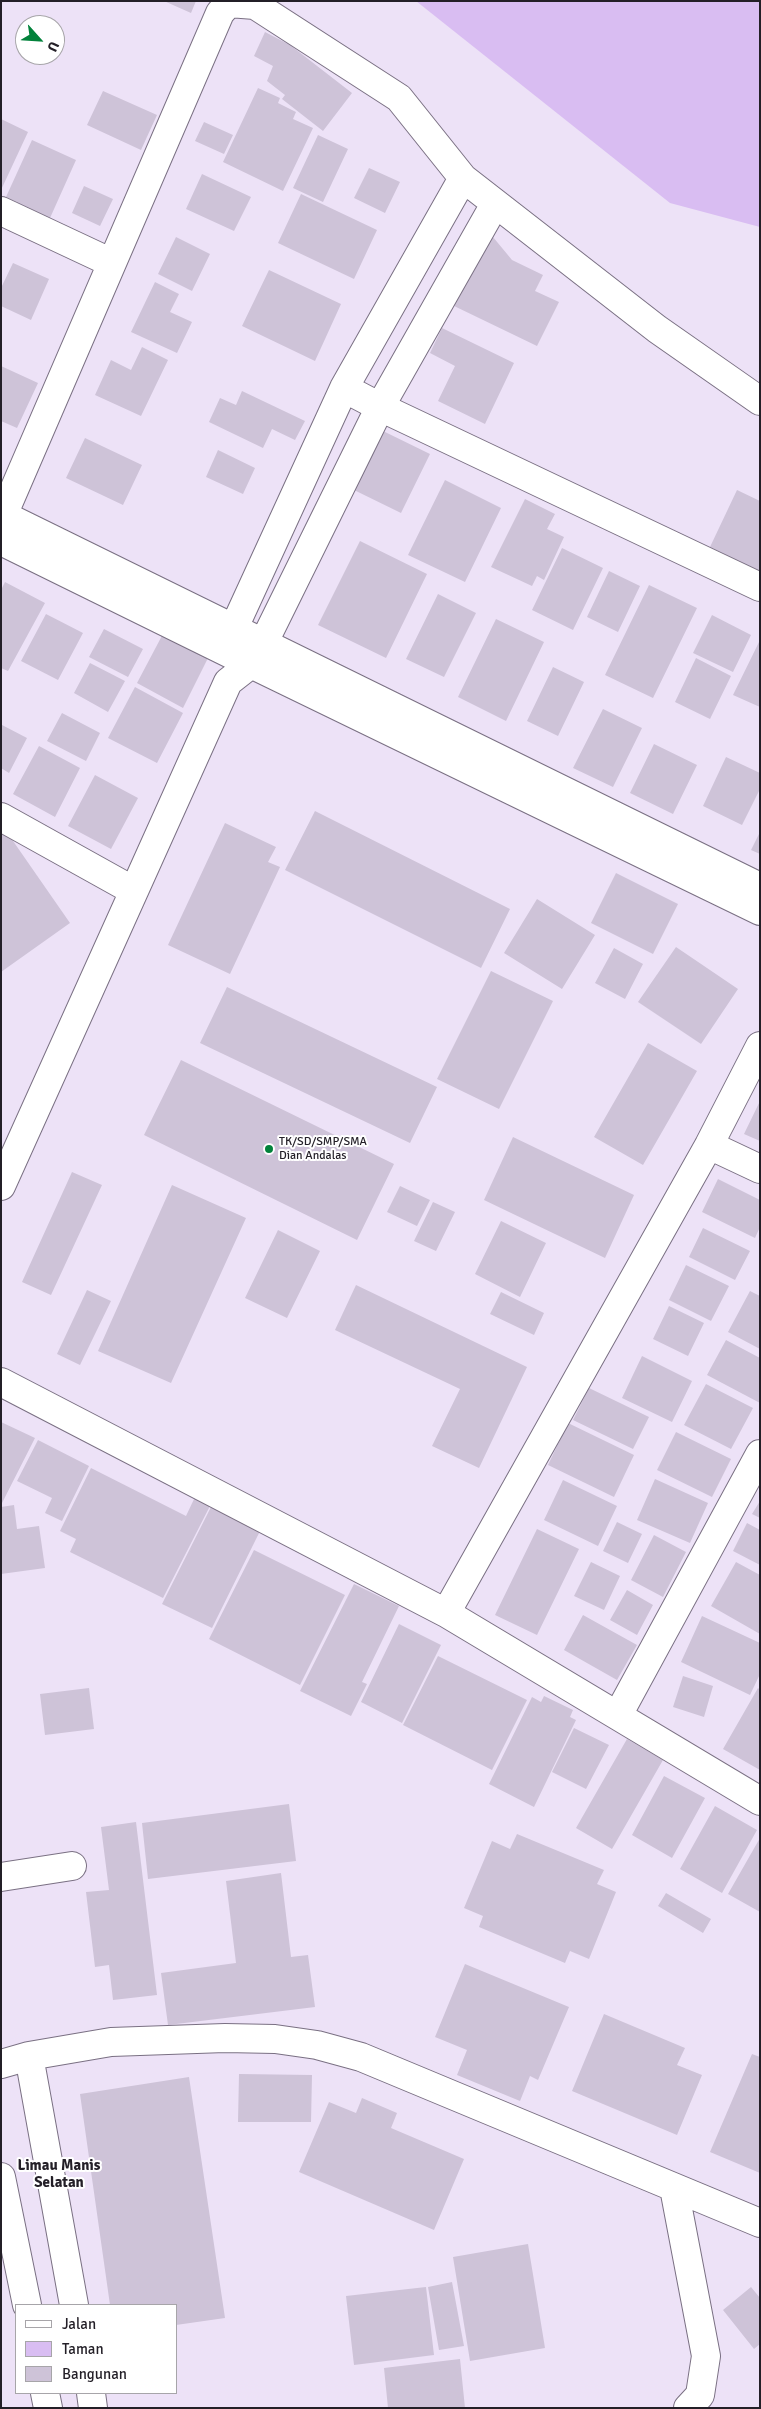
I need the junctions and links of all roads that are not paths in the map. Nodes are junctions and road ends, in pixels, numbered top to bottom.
1 (464, 178) junction
2 (495, 204) junction
3 (1, 211) edge
4 (112, 263) junction
5 (344, 388) junction
6 (760, 401) edge
7 (380, 408) junction
8 (2, 522) edge
9 (760, 588) edge
10 (228, 639) junction
11 (257, 653) junction
12 (228, 682) junction
13 (1, 817) edge
14 (760, 886) edge
15 (134, 891) junction
16 (760, 911) edge
17 (760, 1046) edge
18 (709, 1145) junction
19 (760, 1169) edge
20 (1, 1186) edge
21 (1, 1382) edge
22 (760, 1454) edge
23 (446, 1613) junction
24 (618, 1715) junction
25 (760, 1800) edge
26 (72, 1866) dead end
27 (1, 1877) edge
28 (29, 2056) junction
29 (1, 2064) edge
30 (1, 2177) edge
31 (674, 2188) junction
32 (760, 2223) edge
33 (27, 2304) edge
34 (74, 2304) edge
35 (45, 2394) edge
36 (90, 2394) edge
37 (48, 2408) edge
38 (93, 2408) edge
39 (688, 2408) edge

1 - 2 street
1 - 4 street
1 - 5 street
2 - 6 street
2 - 7 street
3 - 4 street
4 - 8 street
5 - 7 street
5 - 10 street
7 - 9 street
7 - 11 street
8 - 10 street
10 - 11 street
10 - 12 street
11 - 12 street
11 - 14 street
11 - 16 street
12 - 15 street
13 - 15 street
15 - 20 street
17 - 18 street
18 - 19 street
18 - 23 street
21 - 23 street
22 - 24 street
23 - 24 street
24 - 25 street
26 - 27 street
28 - 29 street
28 - 31 street
28 - 34 street
30 - 33 street
31 - 32 street
31 - 39 street
35 - 37 street
36 - 38 street

